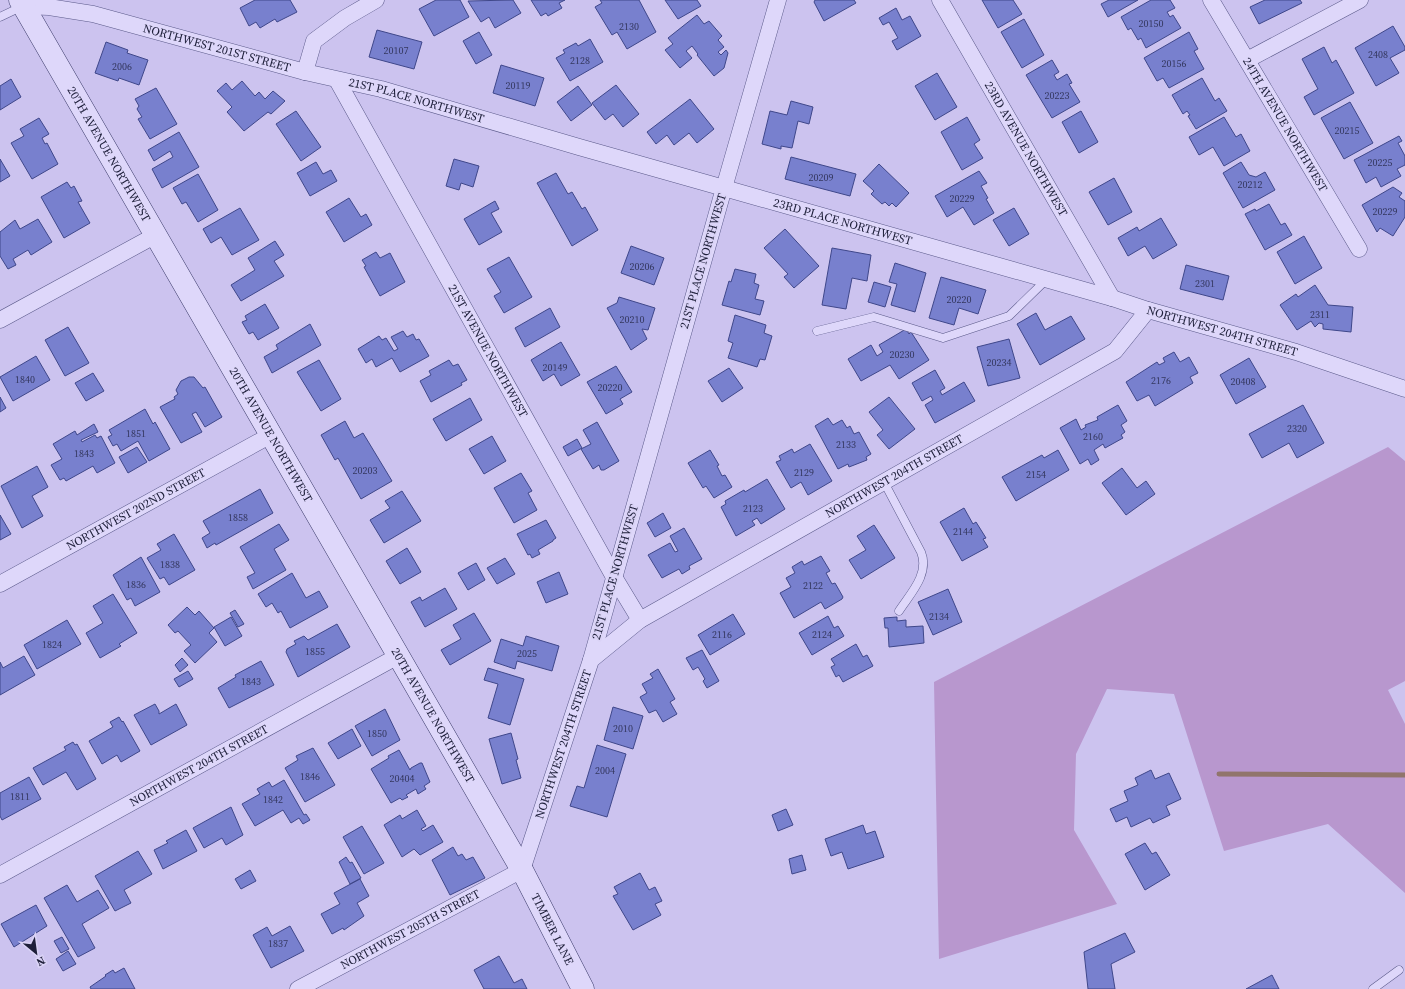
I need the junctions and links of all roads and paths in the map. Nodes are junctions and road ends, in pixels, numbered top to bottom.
1 (376, 0) edge
2 (778, 0) edge
3 (940, 0) edge
4 (1211, 0) edge
5 (1360, 0) edge
6 (22, 3) edge
7 (0, 17) edge
8 (1247, 60) junction
9 (305, 72) junction
10 (337, 80) junction
11 (724, 188) junction
12 (156, 235) junction
13 (1359, 249) dead end
14 (1047, 280) junction
15 (1112, 298) junction
16 (1148, 310) junction
17 (0, 320) edge
18 (817, 331) dead end
19 (1405, 389) edge
20 (271, 435) junction
21 (884, 482) junction
22 (614, 577) junction
23 (0, 584) edge
24 (898, 611) dead end
25 (640, 620) junction
26 (398, 656) junction
27 (591, 660) junction
28 (522, 870) junction
29 (0, 875) edge
30 (1399, 970) dead end
31 (298, 989) edge
32 (583, 989) edge
33 (1373, 989) edge

1 - 9 street, NORTHWEST 201ST STREET
2 - 11 street
3 - 15 street, 23RD AVENUE NORTHWEST
4 - 8 street, 24TH AVENUE NORTHWEST
5 - 8 street
6 - 7 lane
6 - 9 street, NORTHWEST 201ST STREET
6 - 12 street, 20TH AVENUE NORTHWEST
8 - 13 street, 24TH AVENUE NORTHWEST
9 - 10 street, 21ST PLACE NORTHWEST
10 - 11 street, 21ST PLACE NORTHWEST
10 - 22 street, 21ST AVENUE NORTHWEST
11 - 14 street, 23RD PLACE NORTHWEST
11 - 22 street, 21ST PLACE NORTHWEST
12 - 17 street
12 - 20 street, 20TH AVENUE NORTHWEST
14 - 15 street, 23RD PLACE NORTHWEST
14 - 18 lane
15 - 16 street, 23RD PLACE NORTHWEST
16 - 19 street, NORTHWEST 204TH STREET
16 - 21 street, NORTHWEST 204TH STREET
20 - 23 street, NORTHWEST 202ND STREET
20 - 26 street, 20TH AVENUE NORTHWEST
21 - 24 lane
21 - 25 street, NORTHWEST 204TH STREET
22 - 25 street, 21ST AVENUE NORTHWEST
22 - 27 street, 21ST PLACE NORTHWEST
25 - 27 street, NORTHWEST 204TH STREET
26 - 28 street, 20TH AVENUE NORTHWEST
26 - 29 street, NORTHWEST 204TH STREET
27 - 28 street, NORTHWEST 204TH STREET
28 - 31 street, NORTHWEST 205TH STREET
28 - 32 street, TIMBER LANE
30 - 33 lane

